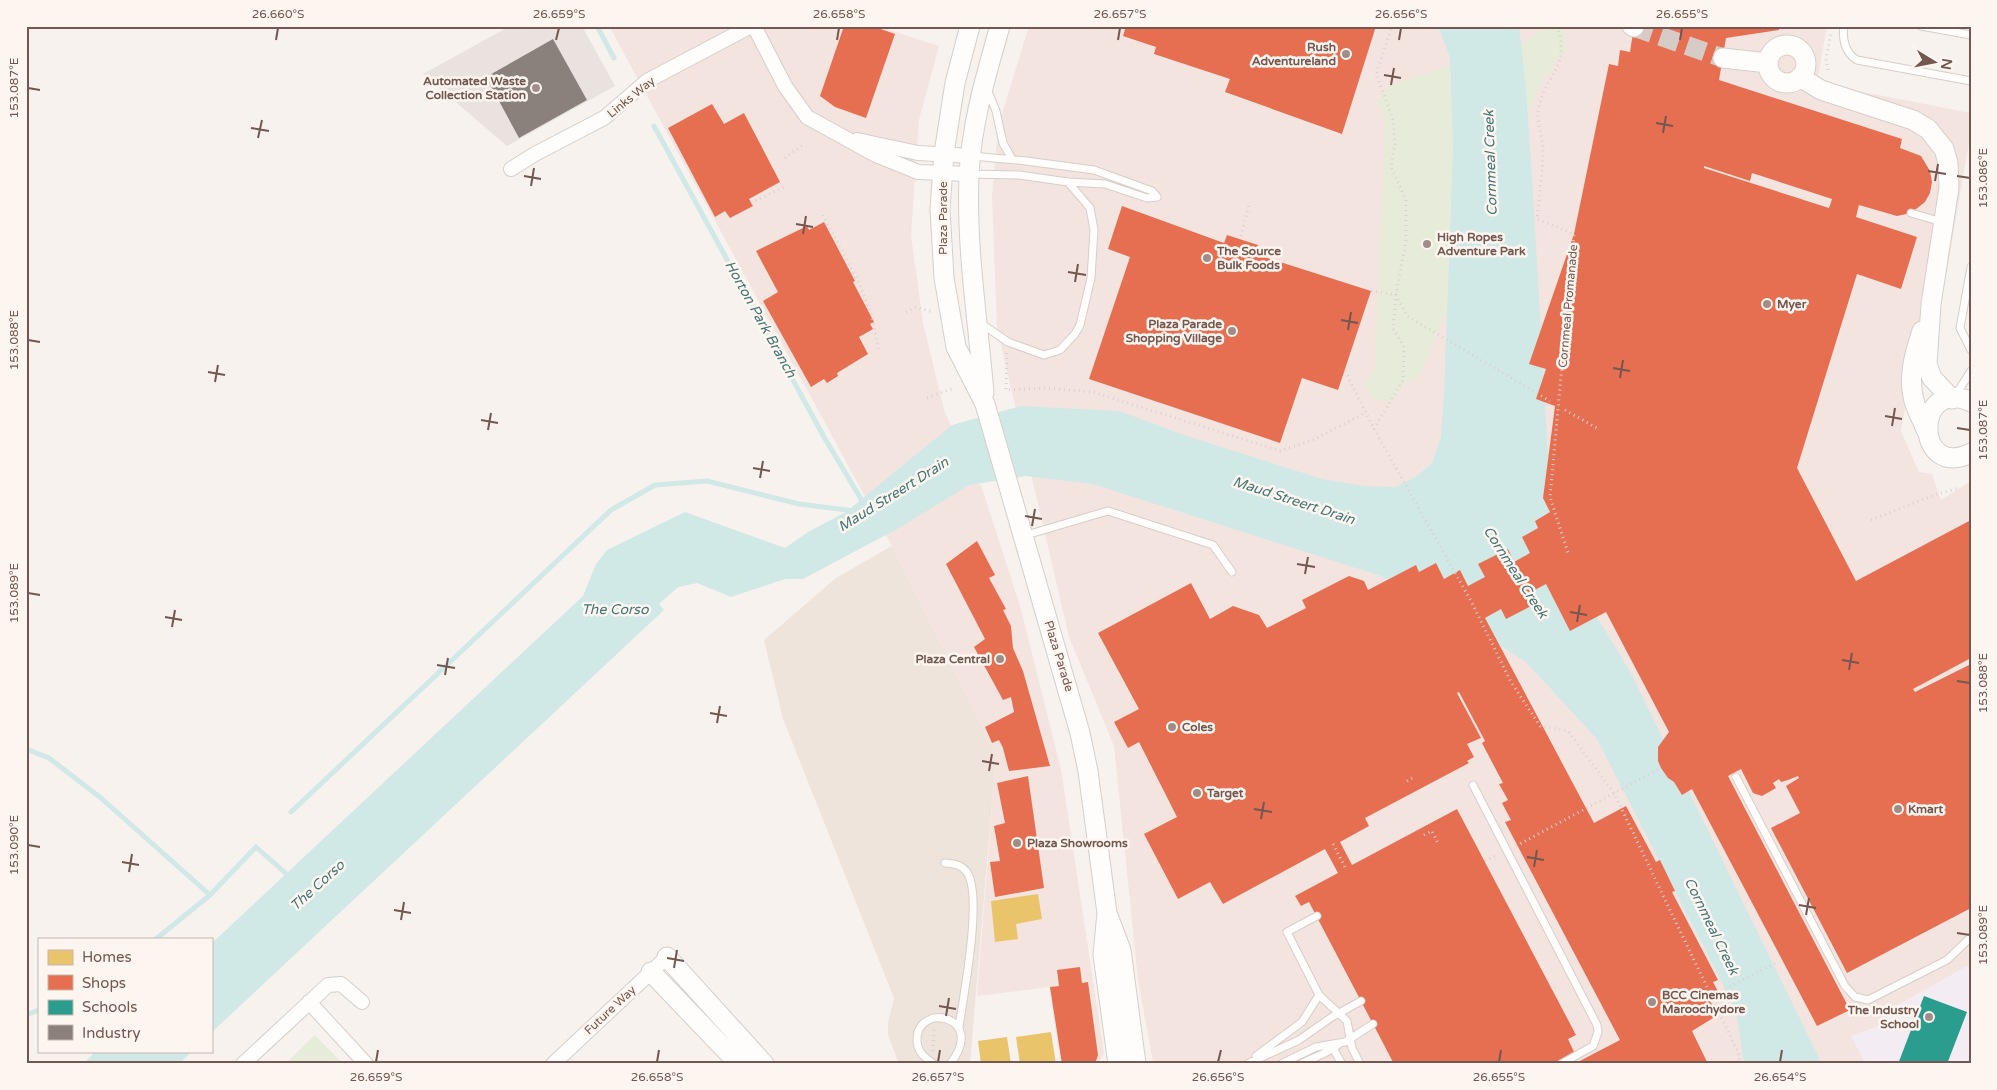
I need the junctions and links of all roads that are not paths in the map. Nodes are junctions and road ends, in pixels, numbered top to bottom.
1 (752, 26) edge
2 (970, 26) edge
3 (1000, 26) edge
4 (1844, 26) edge
5 (1922, 26) edge
6 (1971, 35) edge
7 (1723, 58) tunnel mouth
8 (1768, 63) junction
9 (1800, 77) junction
10 (1971, 81) edge
11 (984, 82) junction
12 (849, 138) junction
13 (1012, 159) junction
14 (944, 162) junction
15 (970, 165) junction
16 (512, 169) dead end
17 (1068, 182) junction
18 (1911, 213) dead end
19 (1944, 222) junction
20 (1971, 267) edge
21 (1931, 304) junction
22 (976, 320) junction
23 (1971, 350) edge
24 (1971, 371) edge
25 (1958, 400) edge
26 (985, 404) junction
27 (1926, 430) junction
28 (1971, 454) edge
29 (1023, 536) junction
30 (1232, 572) dead end
31 (1736, 777) dead end
32 (1473, 786) dead end
33 (945, 863) dead end
34 (1108, 913) junction
35 (1316, 916) dead end
36 (1971, 937) edge
37 (667, 957) joint
38 (650, 972) junction
39 (1319, 995) junction
40 (1361, 1001) dead end
41 (309, 1002) junction
42 (362, 1002) dead end
43 (1338, 1012) junction
44 (1373, 1024) dead end
45 (958, 1027) junction
46 (1351, 1040) junction
47 (1337, 1047) junction
48 (934, 1063) edge
49 (243, 1064) edge
50 (366, 1064) edge
51 (553, 1064) edge
52 (739, 1064) edge
53 (764, 1064) edge
54 (950, 1064) edge
55 (1118, 1064) edge
56 (1136, 1064) edge
57 (1246, 1064) edge
58 (1281, 1064) edge
59 (1302, 1064) edge
60 (1342, 1064) edge
61 (1360, 1064) edge
62 (1561, 1064) edge

1 - 12 street
1 - 16 street, Links Way
2 - 14 main road, Plaza Parade
3 - 11 main road, Plaza Parade
4 - 10 lane
5 - 6 lane
7 - 8 main road
8 - 9 main road
8 - 9 main road
9 - 19 main road
11 - 13 lane
11 - 15 main road, Plaza Parade
12 - 14 street
12 - 14 street
13 - 15 lane
13 - 17 lane
14 - 15 street
14 - 26 main road, Plaza Parade
15 - 17 lane
15 - 22 main road, Plaza Parade
17 - 22 lane
18 - 19 lane
19 - 21 main road
20 - 23 lane
21 - 25 main road
21 - 27 main road
22 - 26 main road, Plaza Parade
24 - 25 lane
25 - 27 main road
26 - 29 main road, Plaza Parade
27 - 28 main road
29 - 30 lane
29 - 34 main road, Plaza Parade
31 - 36 lane
32 - 62 lane
33 - 45 lane
34 - 55 main road, Plaza Parade
34 - 56 main road, Plaza Parade
35 - 39 lane
37 - 38 street, Future Way
37 - 53 main road
38 - 51 street, Future Way
38 - 52 main road
39 - 43 lane
39 - 57 lane
40 - 43 lane
41 - 42 street
41 - 49 street
41 - 50 street
43 - 46 lane
43 - 57 lane
44 - 46 lane
45 - 48 lane
45 - 54 lane
46 - 47 lane
46 - 61 lane
47 - 58 lane
47 - 59 lane
47 - 60 lane

